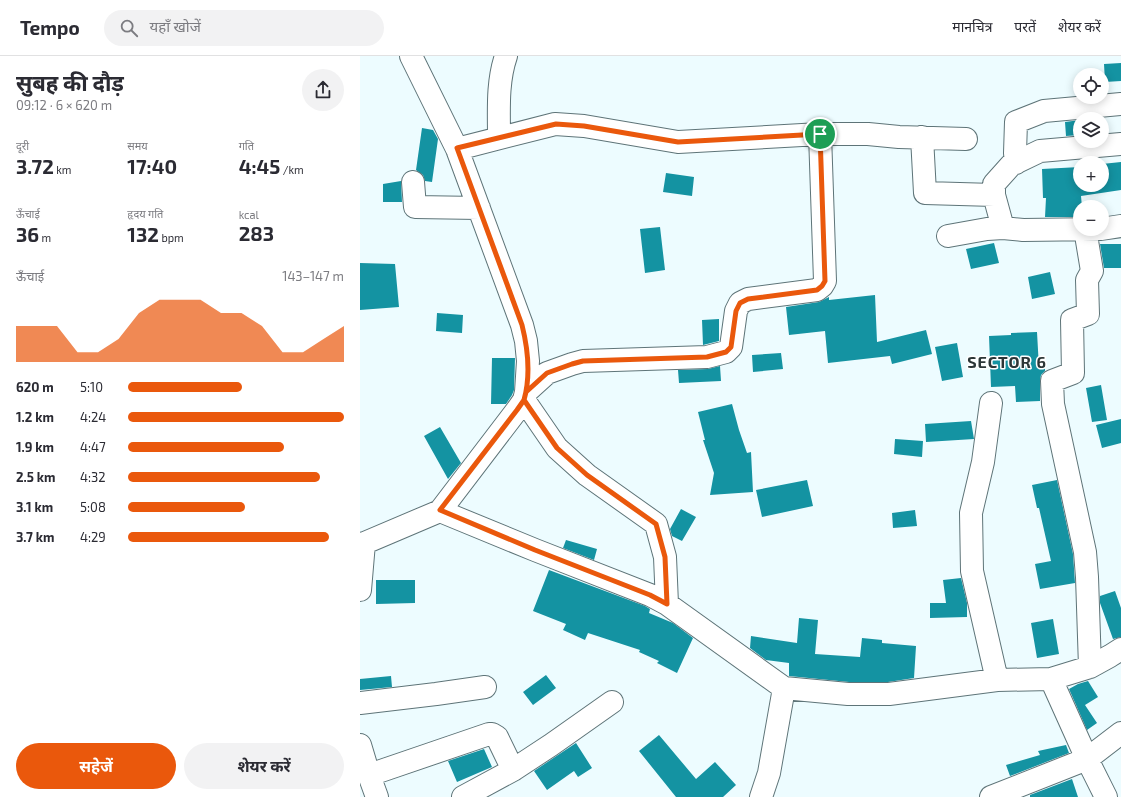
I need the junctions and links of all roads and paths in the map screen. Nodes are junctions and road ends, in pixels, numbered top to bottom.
1 (411, 56) edge
2 (506, 56) edge
3 (1121, 104) edge
4 (820, 134) junction
5 (922, 137) junction
6 (499, 138) junction
7 (966, 139) dead end
8 (1121, 144) edge
9 (457, 148) junction
10 (1016, 163) junction
11 (412, 182) dead end
12 (994, 195) junction
13 (479, 208) junction
14 (1121, 226) edge
15 (1003, 228) junction
16 (1109, 228) edge
17 (1073, 230) edge
18 (948, 236) dead end
19 (1086, 236) edge
20 (525, 396) junction
21 (991, 403) dead end
22 (440, 510) junction
23 (362, 544) edge
24 (360, 590) edge
25 (667, 604) junction
26 (1121, 649) edge
27 (1090, 667) junction
28 (1051, 679) junction
29 (997, 680) junction
30 (485, 686) dead end
31 (784, 688) junction
32 (612, 702) dead end
33 (360, 703) edge
34 (1121, 733) edge
35 (360, 745) edge
36 (1087, 759) junction
37 (513, 770) junction
38 (368, 775) junction
39 (377, 797) edge
40 (463, 797) edge
41 (761, 797) edge
42 (991, 797) edge
43 (1106, 797) edge

1 - 9 street
2 - 6 street
3 - 10 street
4 - 5 street
4 - 6 street
4 - 20 street
5 - 7 street
5 - 12 street
6 - 9 street
8 - 10 street
9 - 13 street
10 - 12 street
11 - 13 street
12 - 15 street
13 - 20 street
14 - 16 street
15 - 17 street
15 - 18 street
19 - 27 street
20 - 22 street
20 - 25 street
21 - 29 street
22 - 23 street
22 - 25 street
23 - 24 street
25 - 31 street
26 - 27 street
27 - 28 street
28 - 29 street
28 - 36 street
29 - 31 street
30 - 33 street
31 - 41 street
32 - 37 street
34 - 36 street
35 - 38 street
36 - 42 street
36 - 43 street
37 - 38 street
37 - 40 street
38 - 39 street

